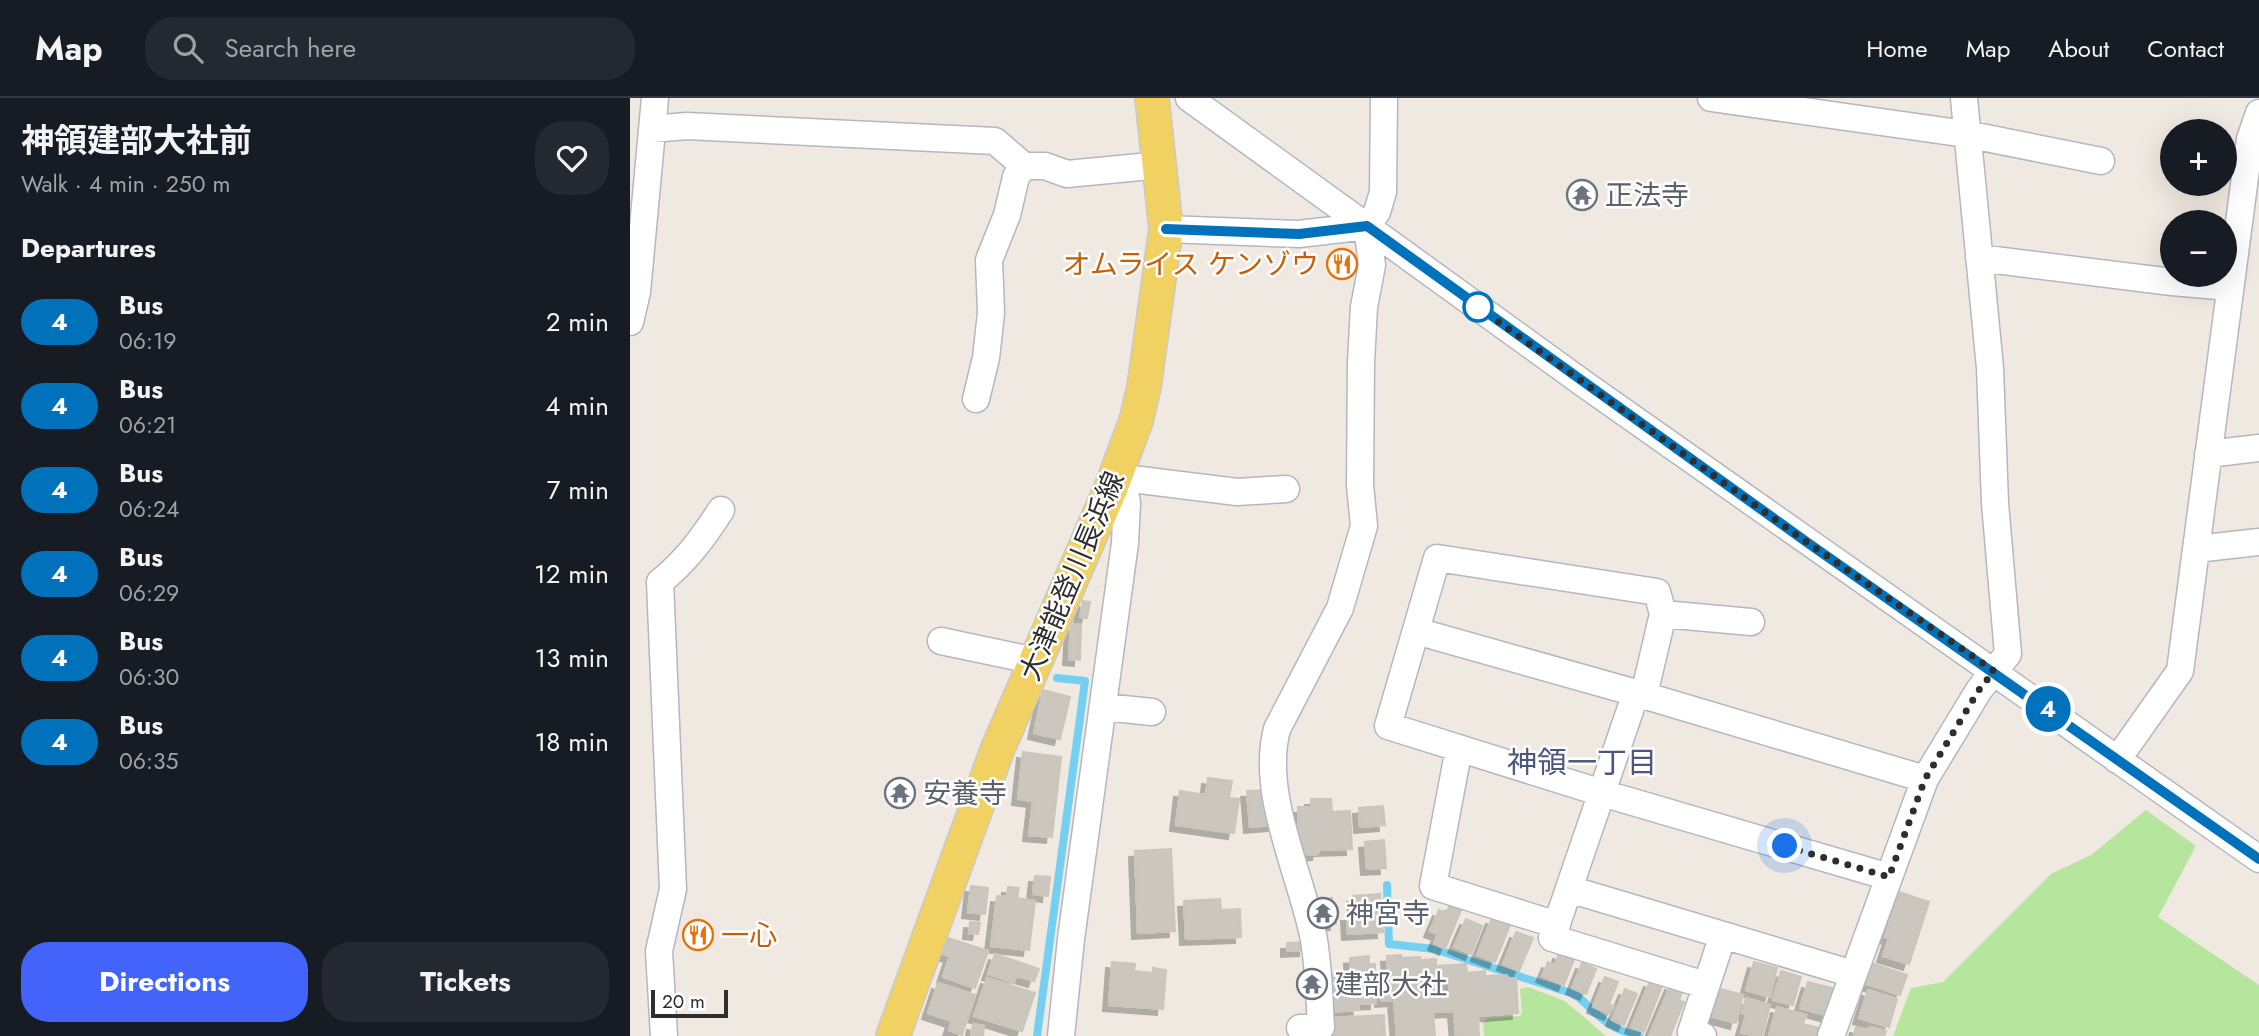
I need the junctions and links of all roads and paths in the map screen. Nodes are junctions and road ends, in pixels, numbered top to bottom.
1 (655, 98) edge
2 (1152, 98) edge
3 (1189, 98) edge
4 (1384, 98) edge
5 (1711, 98) edge
6 (1964, 98) edge
7 (2259, 113) edge
8 (652, 130) junction
9 (1966, 134) junction
10 (2101, 160) dead end
11 (1161, 165) junction
12 (1024, 166) junction
13 (1367, 226) junction
14 (1166, 229) junction
15 (2237, 235) edge
16 (1979, 258) junction
17 (2160, 281) edge
18 (2230, 287) edge
19 (630, 322) edge
20 (976, 399) dead end
21 (2259, 448) edge
22 (2208, 454) junction
23 (1122, 471) junction
24 (1286, 489) dead end
25 (721, 510) dead end
26 (2259, 542) edge
27 (2196, 549) junction
28 (1663, 614) junction
29 (1751, 622) dead end
30 (1416, 631) junction
31 (941, 641) dead end
32 (1036, 661) junction
33 (1994, 671) junction
34 (1640, 694) junction
35 (1104, 708) junction
36 (1152, 712) dead end
37 (1459, 748) junction
38 (2117, 760) junction
39 (1925, 779) junction
40 (1602, 793) junction
41 (2259, 859) edge
42 (1889, 877) junction
43 (1569, 889) junction
44 (1557, 925) junction
45 (1723, 935) junction
46 (1853, 974) junction
47 (1705, 985) junction
48 (1300, 1028) dead end
49 (664, 1036) edge
50 (893, 1036) edge
51 (1061, 1036) edge
52 (1703, 1036) edge
53 (1831, 1036) edge

1 - 8 street
2 - 11 main road, 大津能登川長浜線
3 - 13 street
4 - 13 street
5 - 9 street
6 - 9 street
7 - 15 street
8 - 12 street
8 - 19 street
9 - 10 street
9 - 16 street
11 - 12 street
11 - 14 main road, 大津能登川長浜線
12 - 20 street
13 - 14 street
13 - 33 street
13 - 48 street
14 - 23 main road, 大津能登川長浜線
16 - 17 street
16 - 33 street
18 - 22 street
21 - 22 street
22 - 27 street
23 - 24 street
23 - 32 main road, 大津能登川長浜線
23 - 35 street
25 - 49 street
26 - 27 street
27 - 38 street
28 - 29 street
28 - 30 street
28 - 34 street
30 - 34 street
30 - 37 street
31 - 32 street
32 - 50 main road, 大津能登川長浜線
33 - 38 street
33 - 39 street
34 - 39 street
34 - 40 street
35 - 36 street
35 - 51 street
37 - 40 street
37 - 44 street
38 - 41 street
39 - 42 street
40 - 42 street
40 - 43 street
42 - 46 street
43 - 44 street
43 - 45 street
44 - 47 street
45 - 46 street
45 - 47 street
46 - 53 street
47 - 52 street

